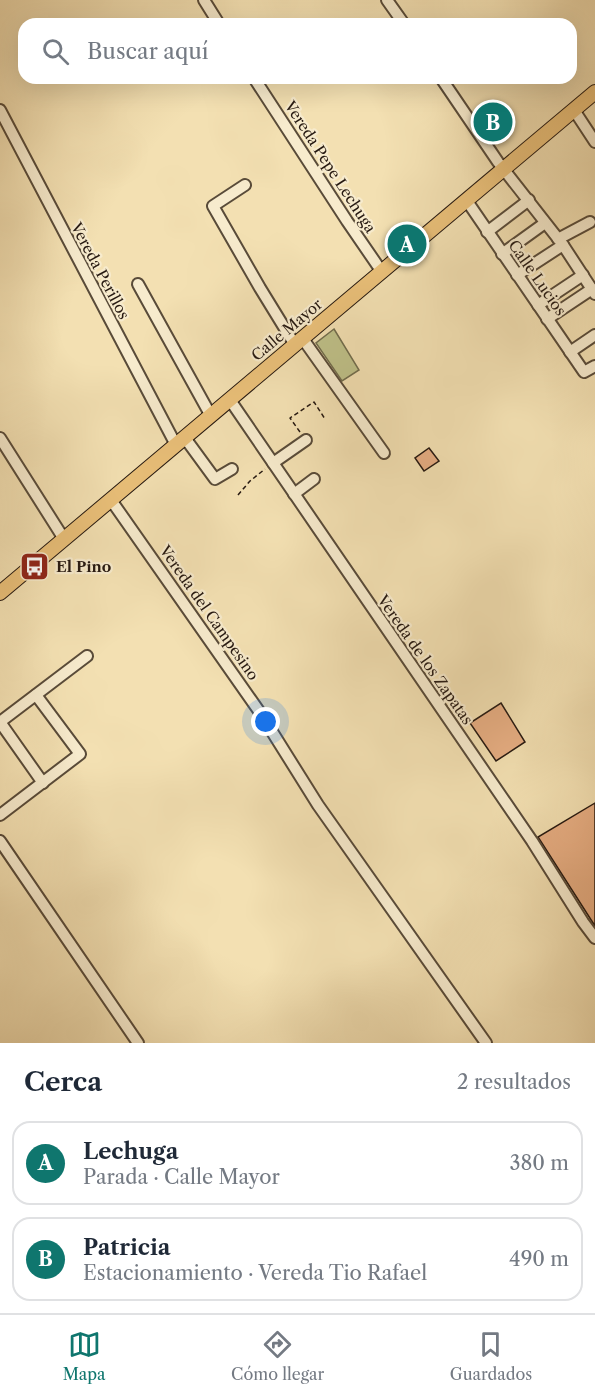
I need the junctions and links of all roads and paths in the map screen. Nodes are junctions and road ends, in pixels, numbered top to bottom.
1 (204, 0) edge
2 (387, 0) edge
3 (215, 18) edge
4 (400, 18) edge
5 (258, 84) edge
6 (445, 84) edge
7 (595, 92) edge
8 (0, 110) edge
9 (574, 110) junction
10 (595, 142) edge
11 (504, 169) junction
12 (245, 185) dead end
13 (529, 200) junction
14 (467, 201) junction
15 (590, 222) dead end
16 (545, 223) junction
17 (487, 232) junction
18 (560, 242) junction
19 (502, 254) junction
20 (382, 272) junction
21 (517, 275) junction
22 (583, 275) junction
23 (138, 285) dead end
24 (594, 292) edge
25 (538, 305) junction
26 (548, 319) junction
27 (595, 335) edge
28 (299, 342) junction
29 (570, 352) junction
30 (595, 366) edge
31 (230, 400) junction
32 (211, 416) junction
33 (325, 419) dead end
34 (0, 438) edge
35 (306, 440) joint
36 (181, 441) junction
37 (384, 453) dead end
38 (273, 463) junction
39 (232, 469) dead end
40 (314, 479) dead end
41 (294, 494) junction
42 (238, 495) dead end
43 (111, 500) junction
44 (63, 539) junction
45 (0, 593) edge
46 (87, 656) dead end
47 (36, 695) junction
48 (0, 722) edge
49 (43, 783) junction
50 (0, 816) edge
51 (0, 841) edge
52 (595, 938) edge
53 (138, 1043) edge
54 (486, 1043) edge

1 - 3 street
2 - 4 street
5 - 20 street, Vereda Pepe Lechuga
6 - 11 street
7 - 9 main road, Calle Mayor
8 - 36 street, Vereda Perillos
9 - 10 street
9 - 11 main road, Calle Mayor
11 - 13 street
11 - 14 main road, Calle Mayor
12 - 28 street
13 - 16 street
13 - 17 street
14 - 17 street, Calle Lucios
14 - 20 main road, Calle Mayor
15 - 18 street
16 - 18 street
16 - 19 street
17 - 19 street, Calle Lucios
18 - 21 street
18 - 22 street
19 - 21 street, Calle Lucios
20 - 28 main road, Calle Mayor
21 - 25 street, Calle Lucios
22 - 24 street
22 - 25 street
23 - 32 street
24 - 26 street
25 - 26 street, Calle Lucios
26 - 29 street, Calle Lucios
27 - 29 street
28 - 31 main road, Calle Mayor
28 - 37 street
29 - 30 street, Calle Lucios
31 - 32 main road, Calle Mayor
31 - 38 street, Vereda de los Zapatas
32 - 36 main road, Calle Mayor
33 - 35 path
34 - 44 street
35 - 38 street
36 - 39 street, Vereda Perillos
36 - 43 main road, Calle Mayor
38 - 41 street, Vereda de los Zapatas
38 - 42 path
40 - 41 street
41 - 52 street, Vereda de los Zapatas
43 - 44 main road, Calle Mayor
43 - 54 street, Vereda del Campesino
44 - 45 main road, Calle Mayor
46 - 47 street
47 - 48 street
47 - 49 street
48 - 49 street
49 - 50 street
51 - 53 street

